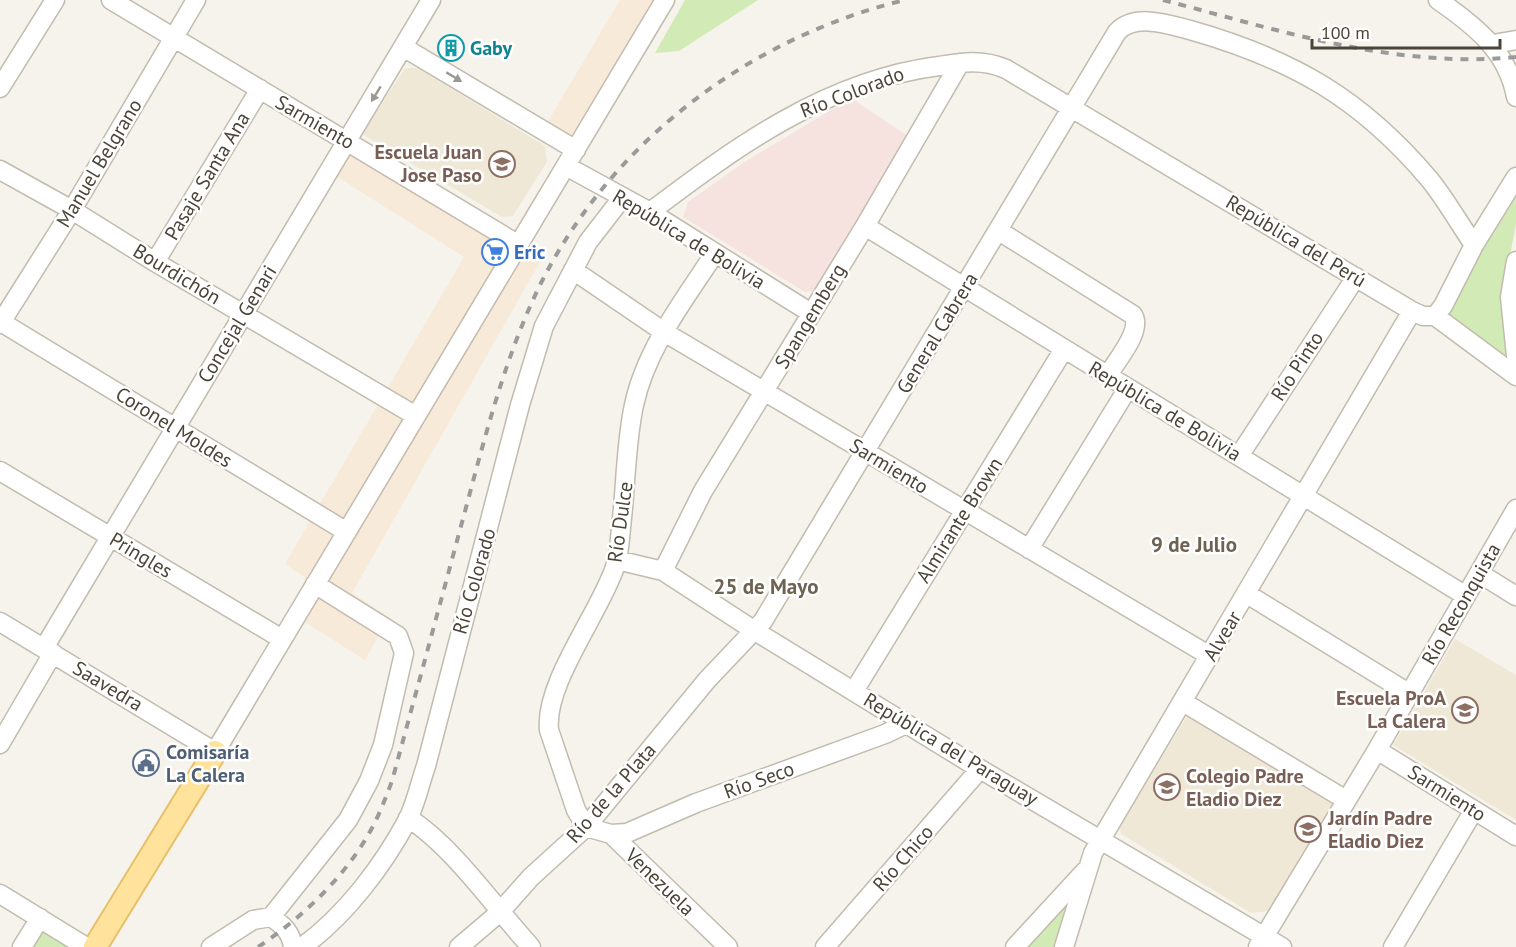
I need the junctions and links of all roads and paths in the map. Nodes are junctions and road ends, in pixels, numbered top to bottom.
1 (55, 0) edge
2 (111, 0) edge
3 (195, 0) edge
4 (431, 0) edge
5 (665, 0) edge
6 (1438, 0) edge
7 (174, 37) junction
8 (1516, 40) edge
9 (1493, 44) junction
10 (403, 48) junction
11 (960, 63) junction
12 (0, 88) edge
13 (260, 89) junction
14 (1516, 97) edge
15 (1072, 108) junction
16 (348, 141) junction
17 (576, 150) junction
18 (566, 166) junction
19 (0, 170) edge
20 (1516, 177) edge
21 (622, 198) junction
22 (72, 210) junction
23 (650, 212) junction
24 (865, 226) junction
25 (999, 231) junction
26 (519, 245) junction
27 (1474, 245) junction
28 (715, 253) junction
29 (1516, 261) edge
30 (155, 262) junction
31 (573, 270) junction
32 (1356, 277) junction
33 (964, 288) junction
34 (1412, 311) junction
35 (243, 313) junction
36 (811, 313) junction
37 (1435, 316) junction
38 (1, 323) edge
39 (664, 332) junction
40 (1064, 349) junction
41 (1516, 356) edge
42 (1108, 375) junction
43 (1516, 376) edge
44 (1128, 388) junction
45 (764, 391) junction
46 (416, 416) junction
47 (174, 428) junction
48 (864, 452) junction
49 (1239, 456) junction
50 (0, 471) edge
51 (1305, 496) junction
52 (1516, 509) edge
53 (965, 511) junction
54 (347, 532) junction
55 (110, 536) junction
56 (1029, 549) junction
57 (617, 560) junction
58 (663, 571) junction
59 (1479, 573) junction
60 (315, 584) junction
61 (1247, 594) junction
62 (1466, 596) junction
63 (1516, 596) edge
64 (0, 622) edge
65 (755, 631) junction
66 (282, 639) junction
67 (49, 651) junction
68 (1210, 656) junction
69 (854, 691) junction
70 (1410, 694) junction
71 (1183, 702) junction
72 (906, 724) junction
73 (0, 744) edge
74 (1377, 750) junction
75 (215, 752) junction
76 (980, 769) junction
77 (1346, 800) junction
78 (1474, 810) junction
79 (408, 818) junction
80 (586, 827) junction
81 (611, 834) junction
82 (1516, 836) edge
83 (1101, 839) junction
84 (1088, 867) junction
85 (0, 894) edge
86 (499, 912) junction
87 (271, 917) junction
88 (40, 918) junction
89 (1261, 942) edge
90 (22, 947) edge
91 (86, 947) edge
92 (95, 947) edge
93 (212, 947) edge
94 (293, 947) edge
95 (302, 947) edge
96 (459, 947) edge
97 (531, 947) edge
98 (728, 947) edge
99 (825, 947) edge
100 (1015, 947) edge
101 (1064, 947) edge
102 (1282, 947) edge
103 (1393, 947) edge

1 - 12 street
2 - 7 street, Sarmiento
3 - 7 street, Manuel Belgrano
4 - 10 street, Concejal Genari
5 - 17 street
6 - 9 street
7 - 13 street, Sarmiento
7 - 22 street, Manuel Belgrano
8 - 9 street
9 - 14 street
10 -> 16 street, Concejal Genari
10 -> 17 street
11 - 15 street, Río Colorado
11 - 23 street, Río Colorado
11 - 24 street, Spangemberg
13 - 16 street, Sarmiento
13 - 30 street, Pasaje Santa Ana
15 - 25 street, General Cabrera
15 - 27 street, General Cabrera
15 - 32 street, República del Perú
16 - 26 street, Sarmiento
16 - 35 street, Concejal Genari
17 - 18 street
18 - 21 street, República de Bolivia
18 - 26 street
19 - 22 street, Bourdichón
20 - 27 street
21 - 23 street, República de Bolivia
21 - 31 street, Río Colorado
22 - 30 street, Bourdichón
22 - 38 street, Manuel Belgrano
23 - 28 street, República de Bolivia
24 - 33 street, República de Bolivia
24 - 36 street, Spangemberg
25 - 33 street, General Cabrera
25 - 42 street
26 - 46 street
27 - 37 street
28 - 36 street, República de Bolivia
28 - 39 street, Río Dulce
29 - 41 street
30 - 35 street, Bourdichón
31 - 39 street, Sarmiento
31 - 79 street, Río Colorado
32 - 34 street, República del Perú
32 - 49 street, Río Pinto
33 - 40 street, República de Bolivia
33 - 48 street, General Cabrera
34 - 37 street, República del Perú
34 - 51 street, Alvear
35 - 46 street, Bourdichón
35 - 47 street, Concejal Genari
36 - 45 street, Spangemberg
37 - 43 street, República del Perú
38 - 47 street, Coronel Moldes
39 - 45 street, Sarmiento
39 - 57 street, Río Dulce
40 - 42 street, República de Bolivia
40 - 53 street, Almirante Brown
42 - 44 street, República de Bolivia
44 - 49 street, República de Bolivia
44 - 56 street
45 - 48 street, Sarmiento
45 - 58 street, Spangemberg
46 - 54 street
47 - 54 street, Coronel Moldes
47 - 55 street, Concejal Genari
48 - 53 street, Sarmiento
48 - 65 street, General Cabrera
49 - 51 street, República de Bolivia
50 - 55 street, Pringles
51 - 61 street, Alvear
51 - 62 street, República de Bolivia
52 - 59 street, Río Reconquista
53 - 56 street, Sarmiento
53 - 69 street, Almirante Brown
54 - 60 street
55 - 66 street, Pringles
55 - 67 street, Concejal Genari
56 - 68 street, Sarmiento
57 - 58 street, República del Paraguay
57 - 80 street, Río Dulce
58 - 65 street, República del Paraguay
59 - 62 street, Río Reconquista
59 - 63 street
60 - 66 street
60 - 87 street
61 - 68 street, Alvear
61 - 70 street
62 - 70 street, Río Reconquista
64 - 67 street, Saavedra
65 - 69 street, República del Paraguay
65 - 80 street, Río de la Plata
66 - 75 street
67 - 73 street, Concejal Genari
67 - 75 street, Saavedra
68 - 71 street, Alvear
69 - 72 street, República del Paraguay
70 - 74 street, Río Reconquista
71 - 77 street
71 - 83 street, Alvear
72 - 76 street, República del Paraguay
72 - 81 street, Río Seco
74 - 77 street, Río Reconquista
74 - 78 street, Sarmiento
75 - 92 main road
76 - 83 street, República del Paraguay
76 - 99 street, Río Chico
77 - 89 street, Río Reconquista
78 - 82 street, Sarmiento
78 - 103 street
79 - 86 street
79 - 95 street, Río Colorado
80 - 81 street, Venezuela
80 - 86 street, Río de la Plata
81 - 98 street, Venezuela
83 - 84 street, Alvear
83 - 89 street, República del Paraguay
84 - 100 street, Alvear
84 - 101 street
85 - 88 street
86 - 96 street, Río de la Plata
86 - 97 street
87 - 93 street
87 - 94 street
88 - 90 street
88 - 91 street
89 - 102 street, República del Paraguay

